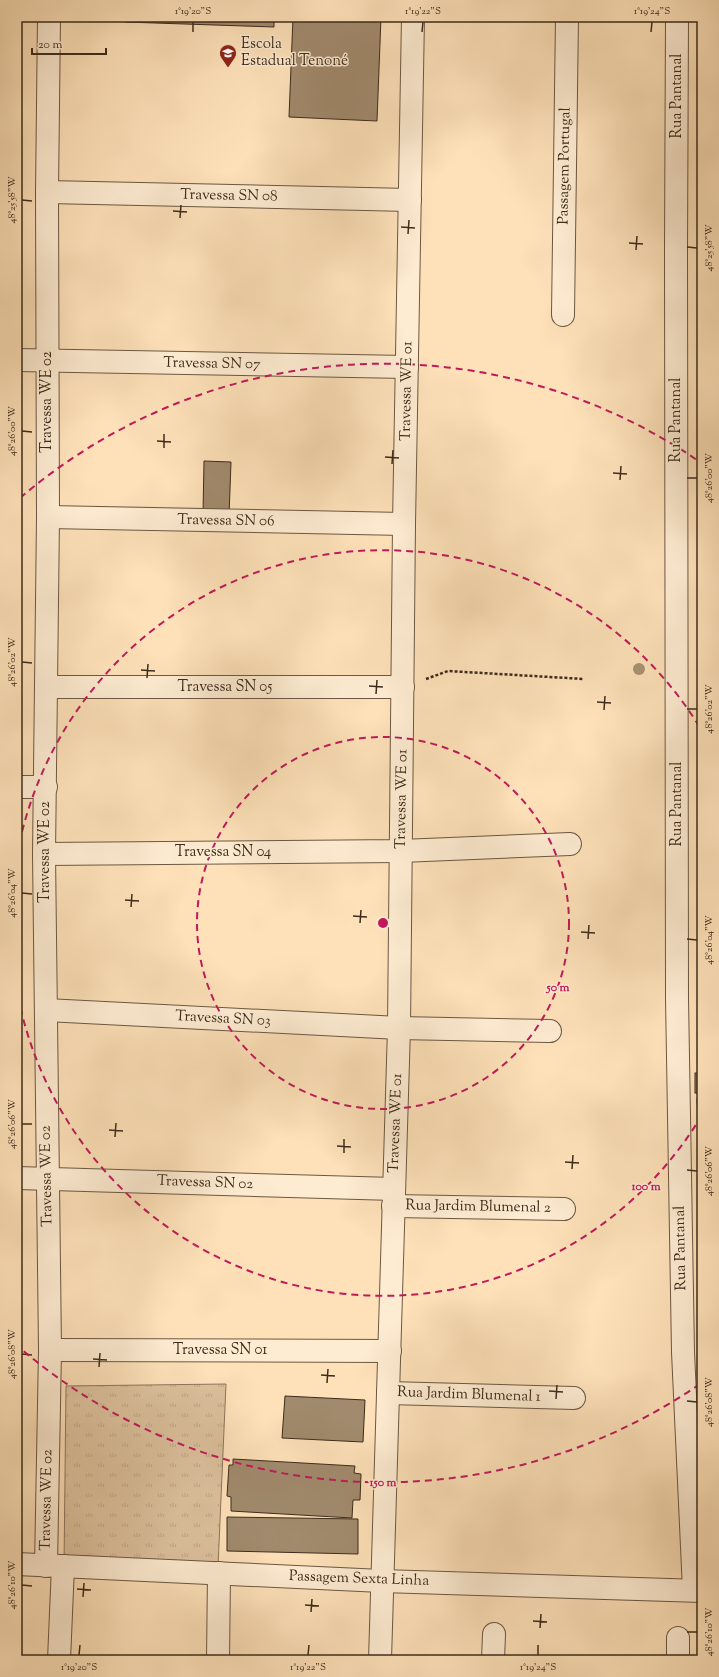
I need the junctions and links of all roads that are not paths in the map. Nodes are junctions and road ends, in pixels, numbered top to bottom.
1 (49, 17) edge
2 (413, 17) edge
3 (567, 17) edge
4 (677, 17) edge
5 (47, 192) junction
6 (410, 200) junction
7 (563, 315) dead end
8 (17, 360) edge
9 (47, 361) junction
10 (407, 368) junction
11 (48, 517) junction
12 (404, 524) junction
13 (46, 687) junction
14 (403, 687) junction
15 (17, 787) edge
16 (46, 787) junction
17 (570, 844) dead end
18 (401, 851) junction
19 (44, 854) junction
20 (46, 1010) junction
21 (399, 1028) junction
22 (550, 1030) dead end
23 (17, 1178) edge
24 (47, 1179) junction
25 (393, 1197) junction
26 (564, 1209) dead end
27 (50, 1350) junction
28 (390, 1351) junction
29 (388, 1393) junction
30 (574, 1398) dead end
31 (17, 1564) edge
32 (54, 1566) junction
33 (219, 1573) junction
34 (382, 1581) junction
35 (698, 1590) edge
36 (494, 1634) dead end
37 (678, 1638) dead end
38 (59, 1660) edge
39 (218, 1660) edge
40 (380, 1660) edge
41 (494, 1660) edge
42 (678, 1660) edge

1 - 5 street, Travessa WE 02
2 - 6 street, Travessa WE 01
3 - 7 street, Passagem Portugal
4 - 35 street, Rua Pantanal
5 - 6 street, Travessa SN 08
5 - 9 street, Travessa WE 02
6 - 10 street, Travessa WE 01
8 - 9 street, Travessa SN 07
9 - 10 street, Travessa SN 07
9 - 11 street, Travessa WE 02
10 - 12 street, Travessa WE 01
11 - 12 street, Travessa SN 06
11 - 13 street, Travessa WE 02
12 - 14 street, Travessa WE 01
13 - 14 street, Travessa SN 05
13 - 16 street, Travessa WE 02
14 - 18 street, Travessa WE 01
15 - 16 street, Travessa WE 02
16 - 19 street, Travessa WE 02
17 - 18 street, Travessa SN 04
18 - 19 street, Travessa SN 04
18 - 21 street, Travessa WE 01
19 - 20 street, Travessa WE 02
20 - 21 street, Travessa SN 03
20 - 24 street, Travessa WE 02
21 - 22 street, Travessa SN 03
21 - 25 street, Travessa WE 01
23 - 24 street, Travessa SN 02
24 - 25 street, Travessa SN 02
24 - 27 street, Travessa WE 02
25 - 26 street, Rua Jardim Blumenal 2
25 - 28 street, Travessa WE 01
27 - 28 street, Travessa SN 01
27 - 32 street, Travessa WE 02
28 - 29 street, Travessa WE 01
29 - 30 street, Rua Jardim Blumenal 1
29 - 34 street, Travessa WE 01
31 - 32 street, Passagem Sexta Linha
32 - 33 street, Passagem Sexta Linha
32 - 38 street, Travessa WE 02
33 - 34 street, Passagem Sexta Linha
33 - 39 street
34 - 35 street, Passagem Sexta Linha
34 - 40 street, Travessa WE 01
36 - 41 street
37 - 42 street

